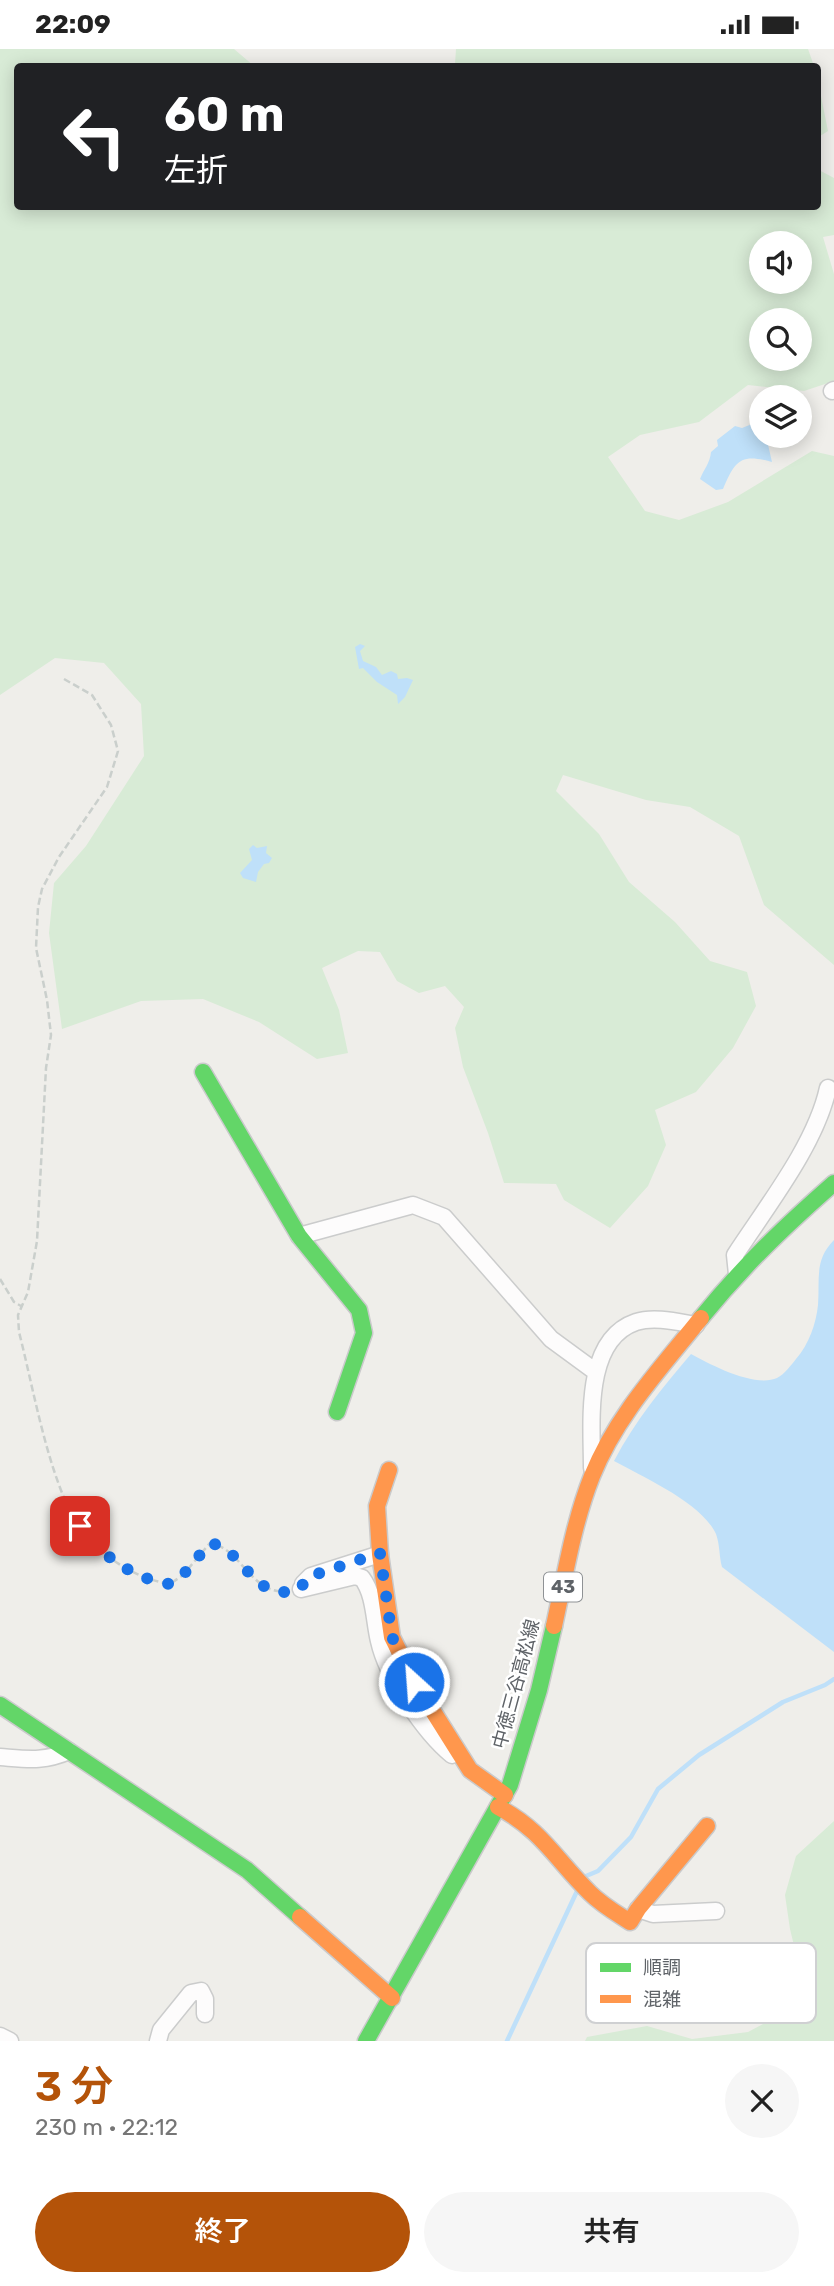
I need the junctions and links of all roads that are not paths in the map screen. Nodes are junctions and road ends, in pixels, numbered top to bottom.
1 (203, 1072) dead end
2 (828, 1088) dead end
3 (834, 1183) edge
4 (299, 1236) junction
5 (737, 1274) junction
6 (696, 1325) junction
7 (596, 1372) junction
8 (337, 1412) dead end
9 (389, 1470) dead end
10 (593, 1474) junction
11 (380, 1553) junction
12 (0, 1705) edge
13 (69, 1751) junction
14 (0, 1757) edge
15 (470, 1770) junction
16 (501, 1801) junction
17 (707, 1826) dead end
18 (638, 1909) junction
19 (716, 1911) dead end
20 (392, 1998) junction
21 (205, 2014) dead end
22 (0, 2036) edge
23 (10, 2041) edge
24 (158, 2041) edge
25 (366, 2041) edge

1 - 4 street
2 - 5 street
3 - 5 street, 中徳三谷高松線 / 43
4 - 7 street
4 - 8 street
5 - 6 street, 中徳三谷高松線 / 43
6 - 7 street
6 - 10 street, 中徳三谷高松線 / 43
7 - 10 street
9 - 11 street
10 - 16 street, 中徳三谷高松線 / 43
11 - 15 street
11 - 15 street
12 - 13 street
13 - 14 street
13 - 20 street
15 - 16 street
16 - 18 street
16 - 20 street, 中徳三谷高松線 / 43
17 - 18 street
18 - 19 street
20 - 25 street, 中徳三谷高松線 / 43
21 - 24 street
22 - 23 street

